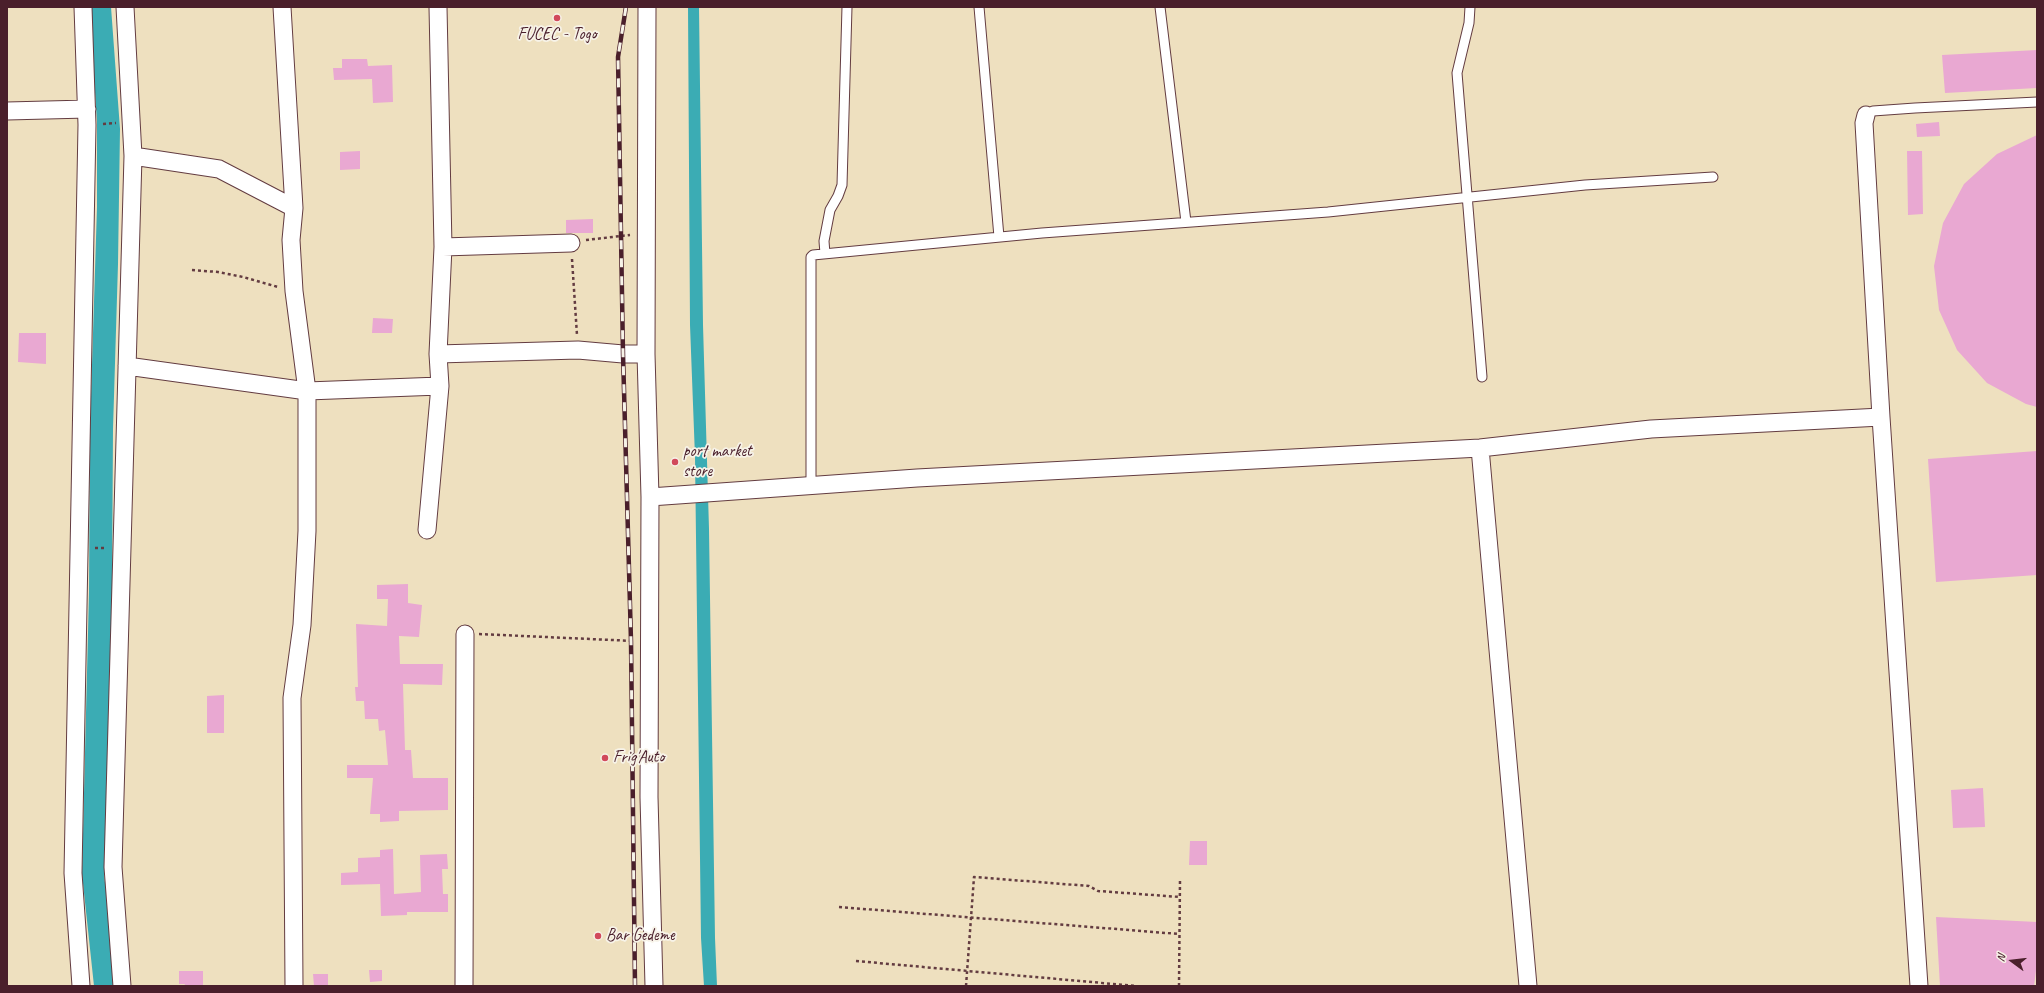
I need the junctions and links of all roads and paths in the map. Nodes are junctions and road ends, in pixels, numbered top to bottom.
1 (83, 7) edge
2 (126, 7) edge
3 (282, 7) edge
4 (438, 7) edge
5 (648, 7) edge
6 (847, 7) edge
7 (979, 7) edge
8 (1160, 7) edge
9 (1470, 7) edge
10 (2037, 102) edge
11 (7, 111) edge
12 (1866, 115) joint
13 (87, 117) junction
14 (131, 123) junction
15 (133, 156) junction
16 (1713, 177) dead end
17 (1468, 198) junction
18 (294, 208) junction
19 (1186, 222) junction
20 (647, 235) junction
21 (999, 237) junction
22 (571, 242) junction
23 (443, 247) junction
24 (825, 254) junction
25 (192, 270) dead end
26 (294, 291) junction
27 (578, 350) junction
28 (438, 354) junction
29 (646, 354) junction
30 (128, 366) junction
31 (1482, 377) dead end
32 (440, 386) junction
33 (307, 391) junction
34 (1881, 417) junction
35 (1480, 448) junction
36 (811, 485) junction
37 (650, 497) junction
38 (427, 530) dead end
39 (80, 548) junction
40 (122, 548) junction
41 (465, 634) joint
42 (649, 640) junction
43 (1180, 880) dead end
44 (1180, 897) junction
45 (839, 907) dead end
46 (971, 917) junction
47 (1179, 934) junction
48 (856, 961) dead end
49 (967, 971) junction
50 (81, 986) edge
51 (122, 986) edge
52 (294, 986) edge
53 (464, 986) edge
54 (654, 986) edge
55 (966, 986) edge
56 (1136, 986) edge
57 (1179, 986) edge
58 (1528, 986) edge
59 (1918, 986) edge

1 - 13 street
2 - 14 street
3 - 18 street
4 - 23 street
5 - 20 street
6 - 24 lane
7 - 21 lane
8 - 19 lane
9 - 17 lane
10 - 12 lane
11 - 13 street
12 - 34 street
13 - 14 path
13 - 39 street
14 - 15 street
15 - 18 street
15 - 30 street
16 - 17 lane
17 - 19 lane
17 - 31 lane
18 - 26 street
19 - 21 lane
20 - 22 path
20 - 29 street
21 - 24 lane
22 - 23 street
22 - 27 path
23 - 28 street
24 - 36 lane
25 - 26 path
26 - 33 street
27 - 28 street
27 - 29 street
28 - 32 street
29 - 37 street
30 - 33 street
30 - 40 street
32 - 33 street
32 - 38 street
33 - 52 street
34 - 35 street
34 - 59 street
35 - 36 street
35 - 58 street
36 - 37 street
37 - 42 street
39 - 40 path
39 - 50 street
40 - 51 street
41 - 42 path
41 - 53 street
42 - 54 street
43 - 44 path
44 - 46 path
44 - 47 path
45 - 46 path
46 - 47 path
46 - 49 path
47 - 57 path
48 - 49 path
49 - 55 path
49 - 56 path

